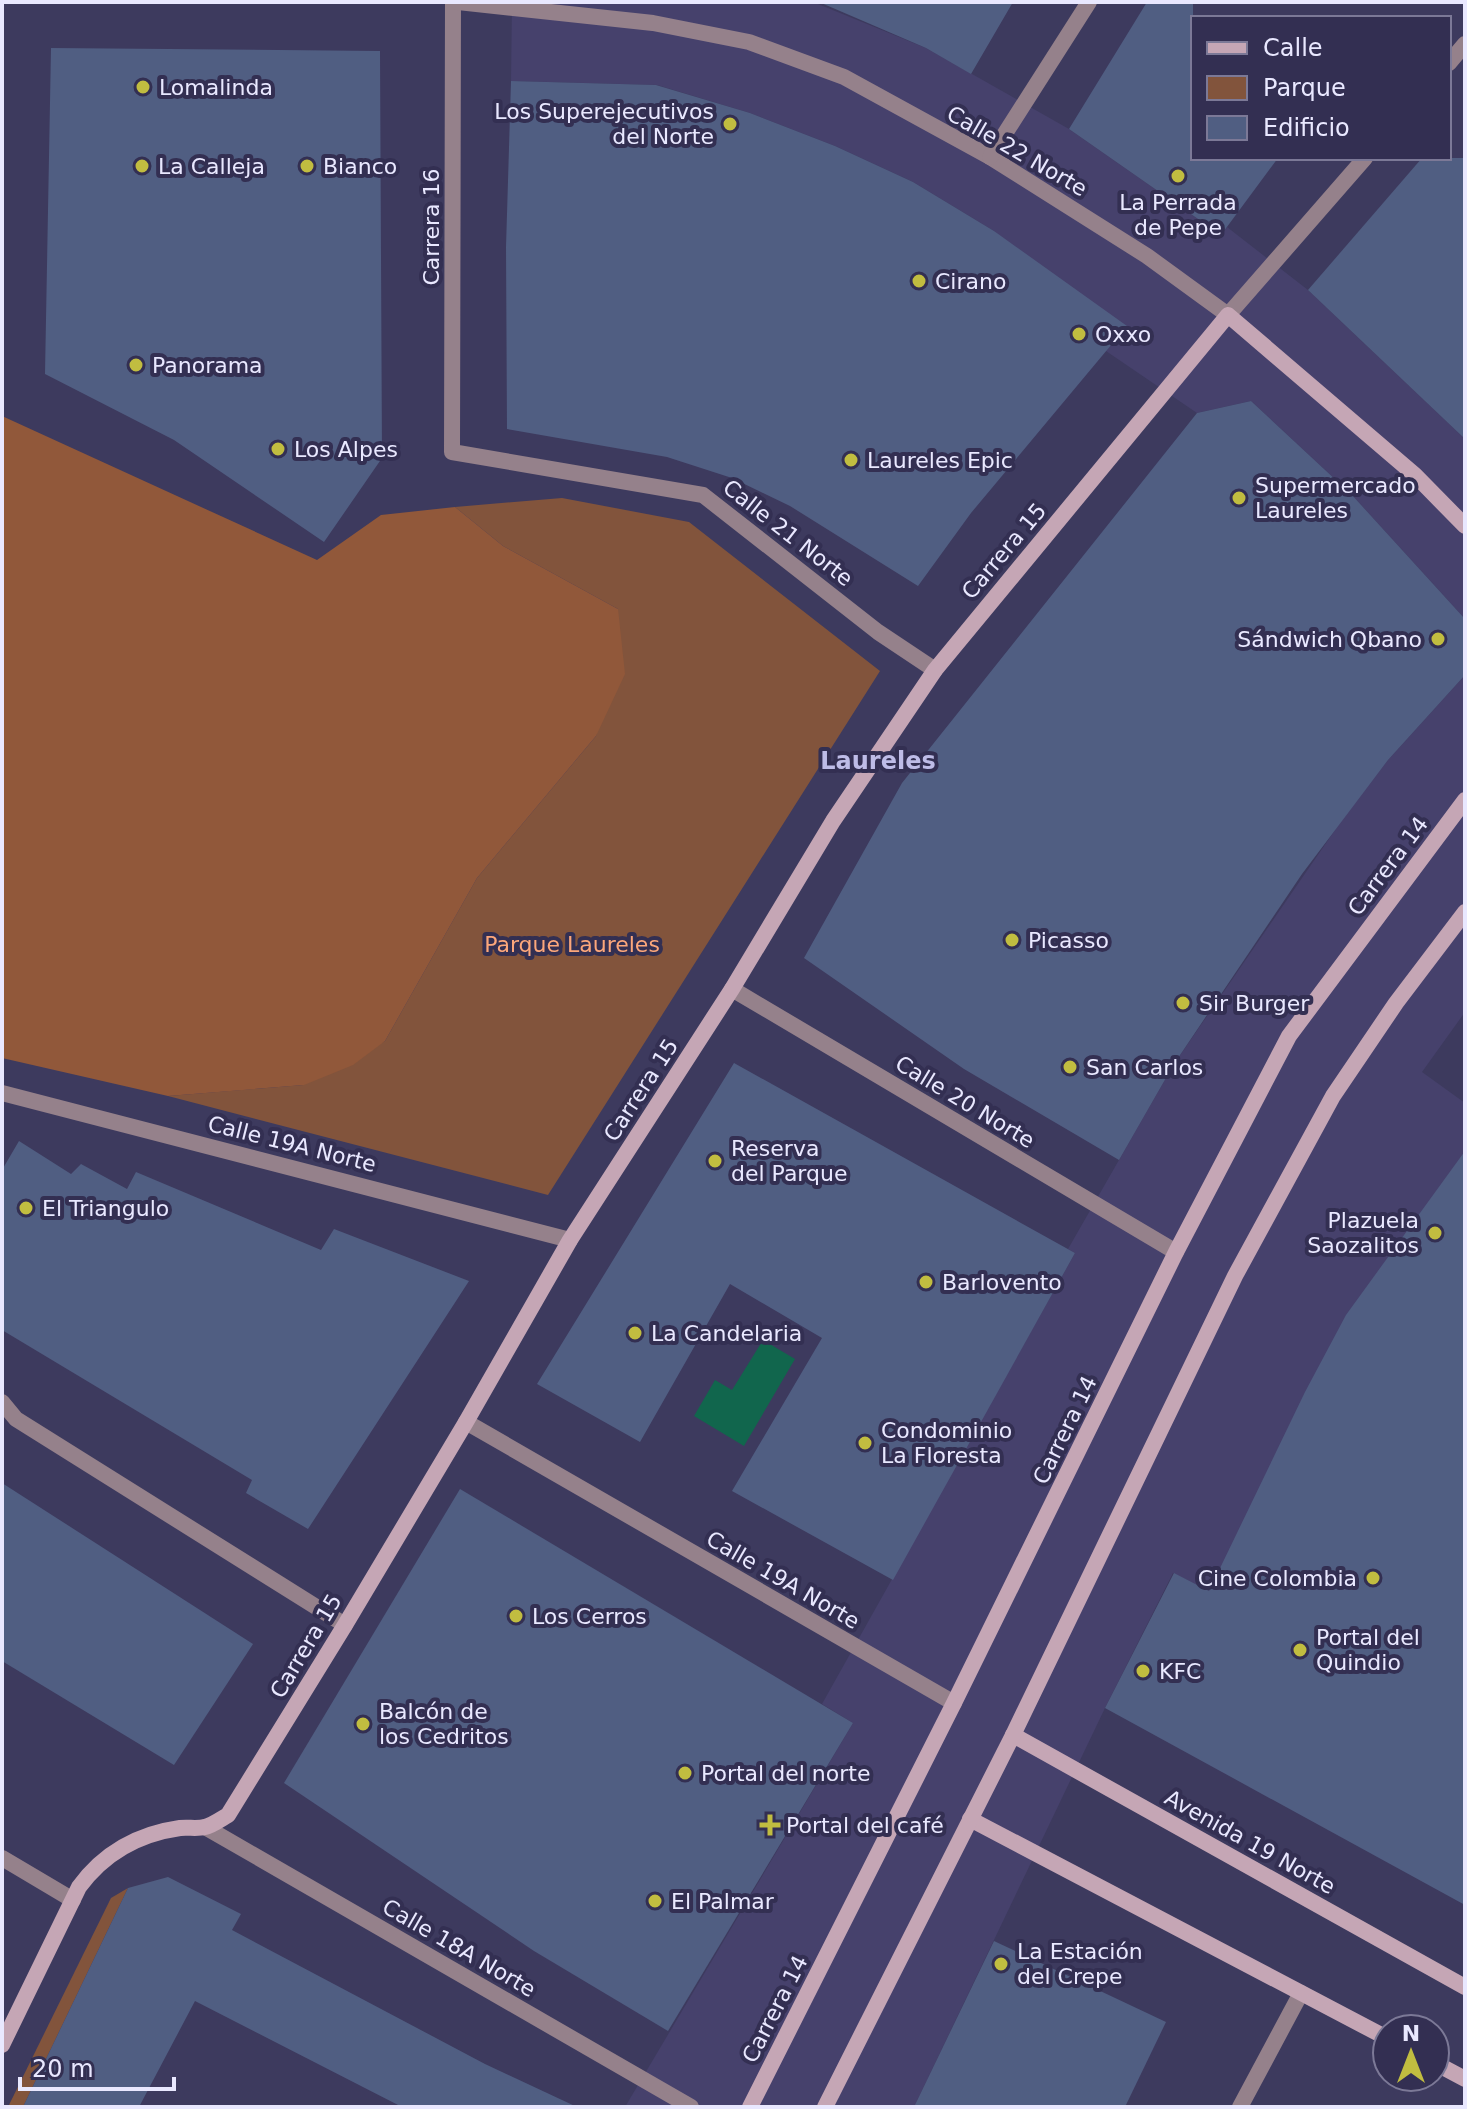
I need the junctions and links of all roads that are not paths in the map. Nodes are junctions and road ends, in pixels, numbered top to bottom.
1 (456, 2) edge
2 (1089, 2) edge
3 (1465, 44) edge
4 (1451, 61) edge
5 (990, 157) junction
6 (1363, 160) edge
7 (1228, 315) junction
8 (452, 452) joint
9 (1465, 526) edge
10 (935, 670) junction
11 (1465, 800) edge
12 (1465, 912) edge
13 (732, 989) junction
14 (2, 1093) edge
15 (570, 1240) junction
16 (1176, 1252) junction
17 (2, 1402) edge
18 (466, 1422) junction
19 (345, 1625) junction
20 (954, 1703) junction
21 (1013, 1735) junction
22 (970, 1819) junction
23 (205, 1827) junction
24 (2, 1858) edge
25 (73, 1900) junction
26 (1465, 1987) edge
27 (1301, 1993) junction
28 (1371, 2030) edge
29 (2, 2045) edge
30 (691, 2107) edge
31 (750, 2107) edge
32 (825, 2107) edge
33 (1240, 2107) edge

1 - 5 street, Calle 22 Norte
1 - 8 street, Carrera 16
2 - 5 street
3 - 4 street
5 - 7 street, Calle 22 Norte
6 - 7 street, Carrera 15
7 - 9 street, Calle 22 Norte
7 - 10 street, Carrera 15
8 - 10 street, Calle 21 Norte
10 - 13 street, Carrera 15
11 - 16 street, Carrera 14
12 - 21 street
13 - 15 street, Carrera 15
13 - 16 street, Calle 20 Norte
14 - 15 street, Calle 19A Norte
15 - 18 street, Carrera 15
16 - 20 street, Carrera 14
17 - 19 street
18 - 19 street, Carrera 15
18 - 20 street, Calle 19A Norte
19 - 23 street, Carrera 15
20 - 31 street, Carrera 14
21 - 22 street
21 - 26 street, Avenida 19 Norte
22 - 27 street
22 - 32 street
23 - 25 street
23 - 30 street, Calle 18A Norte
24 - 25 street
25 - 29 street
27 - 28 street
27 - 33 street

